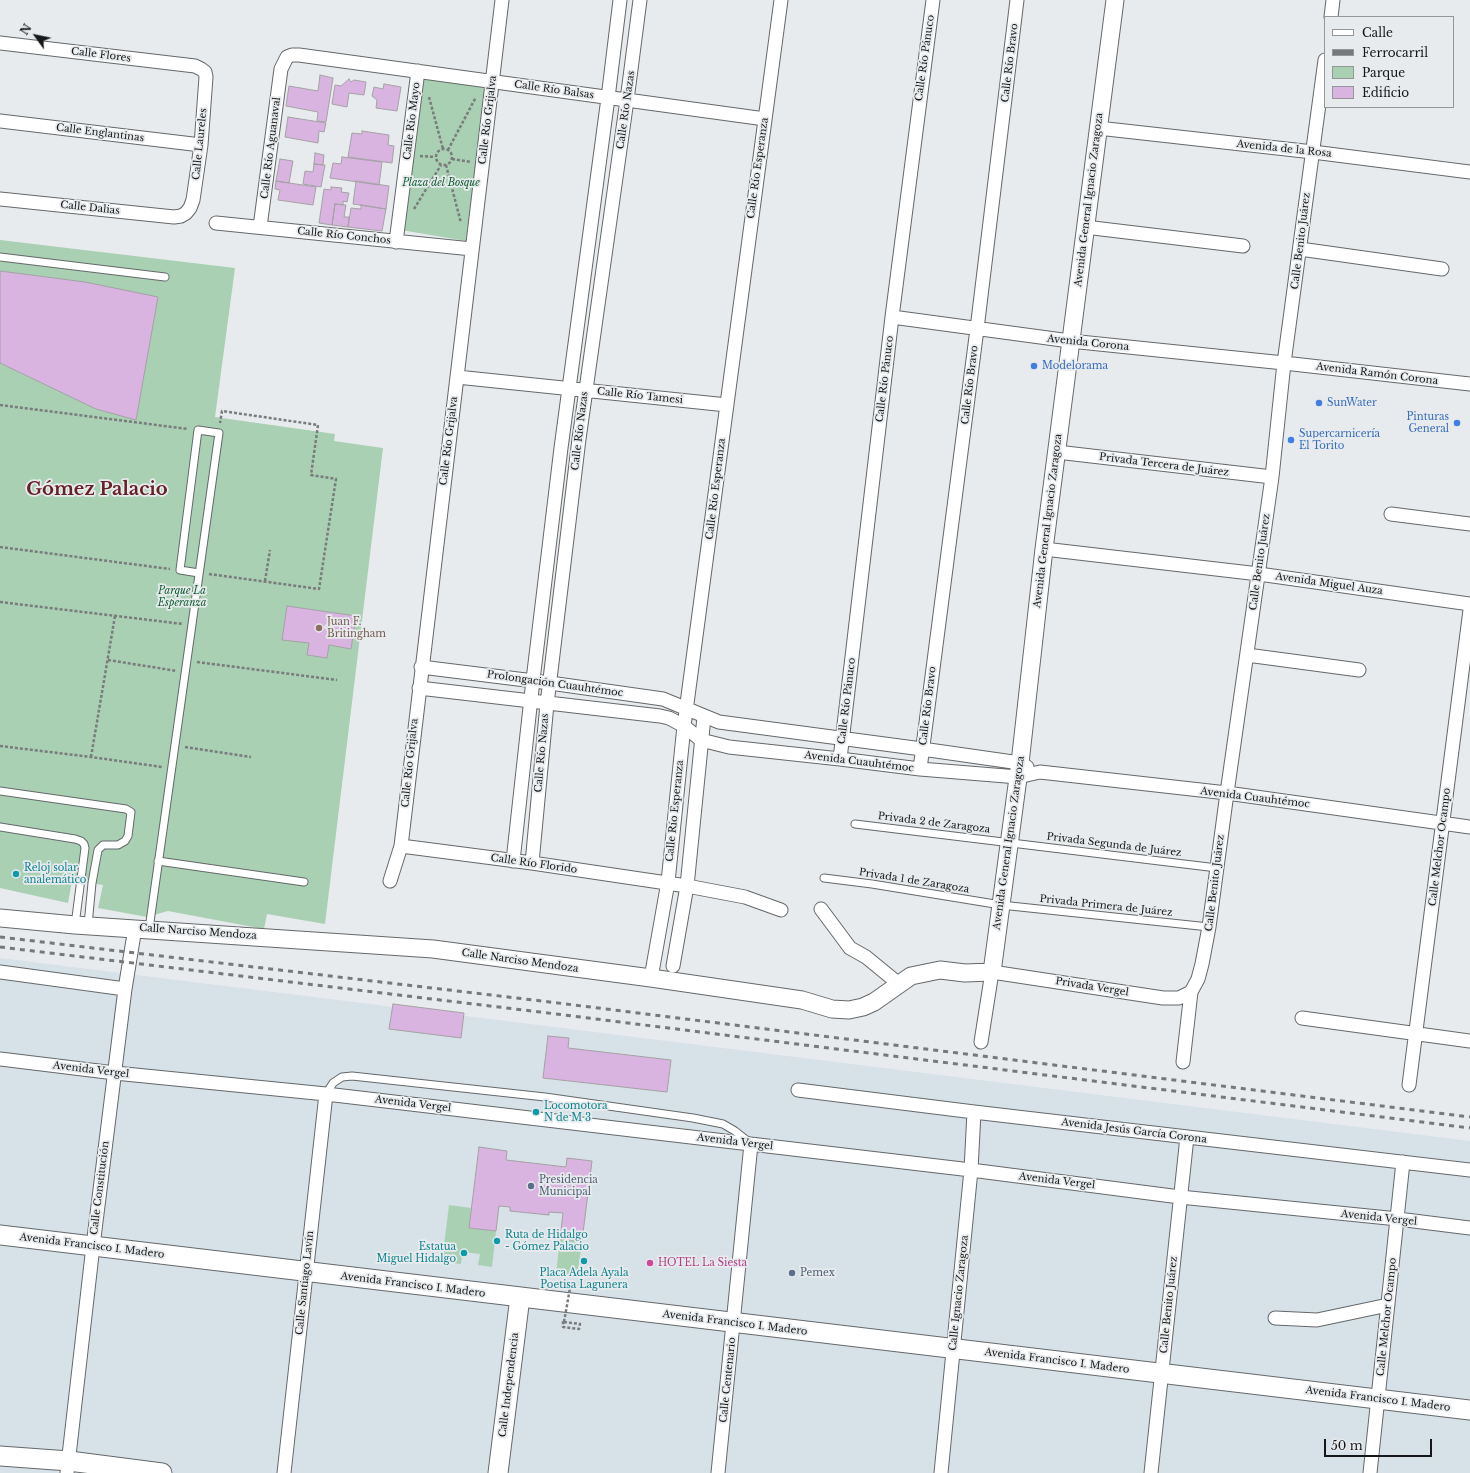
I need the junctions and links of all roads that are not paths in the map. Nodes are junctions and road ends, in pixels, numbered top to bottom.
1 (502, 0) edge
2 (620, 0) edge
3 (640, 0) edge
4 (781, 0) edge
5 (933, 0) edge
6 (1017, 0) edge
7 (1115, 0) edge
8 (1333, 0) edge
9 (1331, 16) edge
10 (0, 43) edge
11 (1324, 68) edge
12 (201, 69) joint
13 (281, 69) joint
14 (418, 71) junction
15 (492, 81) junction
16 (608, 98) junction
17 (627, 100) junction
18 (765, 119) junction
19 (0, 121) edge
20 (1098, 128) junction
21 (201, 145) junction
22 (1313, 152) junction
23 (1470, 172) edge
24 (0, 199) edge
25 (181, 216) joint
26 (216, 223) dead end
27 (260, 227) junction
28 (1085, 227) junction
29 (396, 242) junction
30 (1243, 246) dead end
31 (1300, 249) junction
32 (472, 250) junction
33 (0, 257) edge
34 (1442, 269) dead end
35 (165, 277) dead end
36 (892, 317) junction
37 (977, 329) junction
38 (1070, 341) junction
39 (1284, 363) junction
40 (457, 377) junction
41 (1470, 384) edge
42 (568, 388) junction
43 (585, 390) junction
44 (727, 404) junction
45 (1057, 452) junction
46 (1272, 477) junction
47 (1391, 514) dead end
48 (1470, 524) edge
49 (1044, 549) junction
50 (199, 573) junction
51 (1258, 574) junction
52 (1470, 604) edge
53 (1470, 610) edge
54 (1247, 655) junction
55 (421, 667) junction
56 (1359, 670) dead end
57 (533, 680) junction
58 (550, 683) junction
59 (419, 688) junction
60 (531, 702) junction
61 (547, 704) junction
62 (687, 708) junction
63 (704, 717) junction
64 (684, 726) junction
65 (843, 738) junction
66 (701, 740) junction
67 (922, 749) junction
68 (840, 759) junction
69 (920, 769) junction
70 (1019, 770) junction
71 (0, 791) edge
72 (1227, 793) junction
73 (1443, 823) junction
74 (855, 824) dead end
75 (1470, 826) edge
76 (0, 827) edge
77 (1010, 843) junction
78 (401, 846) junction
79 (158, 861) junction
80 (513, 861) junction
81 (532, 863) junction
82 (1216, 868) junction
83 (824, 878) dead end
84 (390, 881) dead end
85 (304, 882) dead end
86 (668, 882) junction
87 (687, 886) junction
88 (1001, 905) junction
89 (0, 907) edge
90 (821, 909) dead end
91 (781, 910) dead end
92 (0, 918) edge
93 (36, 922) junction
94 (81, 925) junction
95 (1209, 927) junction
96 (142, 928) junction
97 (673, 966) dead end
98 (0, 972) edge
99 (992, 972) junction
100 (651, 978) junction
101 (899, 984) junction
102 (125, 989) junction
103 (1191, 992) junction
104 (1302, 1018) dead end
105 (1415, 1033) junction
106 (1470, 1041) edge
107 (981, 1042) dead end
108 (0, 1059) edge
109 (1183, 1062) dead end
110 (115, 1072) junction
111 (1409, 1085) dead end
112 (798, 1090) dead end
113 (326, 1094) junction
114 (974, 1112) junction
115 (1187, 1137) junction
116 (751, 1144) junction
117 (1404, 1162) junction
118 (971, 1170) junction
119 (1470, 1170) edge
120 (1180, 1197) junction
121 (1398, 1219) junction
122 (1470, 1228) edge
123 (0, 1236) edge
124 (93, 1246) junction
125 (306, 1272) junction
126 (520, 1297) junction
127 (1388, 1305) junction
128 (1275, 1318) dead end
129 (734, 1322) junction
130 (954, 1349) junction
131 (1163, 1373) junction
132 (1378, 1399) junction
133 (1470, 1410) edge
134 (0, 1456) edge
135 (68, 1467) edge
136 (162, 1473) edge
137 (284, 1473) edge
138 (498, 1473) edge
139 (718, 1473) edge
140 (941, 1473) edge
141 (1151, 1473) edge
142 (1370, 1473) edge

1 - 15 street, Calle Río Grijalva
2 - 16 street, Calle Río Nazas
3 - 17 street, Calle Río Nazas
4 - 18 street, Calle Río Esperanza
5 - 36 street, Calle Río Pánuco
6 - 37 street, Calle Río Bravo
7 - 20 street, Avenida General Ignacio Zaragoza
8 - 9 street
10 - 12 street, Calle Flores
11 - 22 street, Calle Benito Juárez
12 - 21 street, Calle Laureles
13 - 14 street, Calle Río Balsas
13 - 27 street, Calle Río Aguanaval
14 - 15 street, Calle Río Balsas
14 - 29 street, Calle Río Mayo
15 - 16 street, Calle Río Balsas
15 - 32 street, Calle Río Grijalva
16 - 17 street, Calle Río Balsas
16 - 42 street, Calle Río Nazas
17 - 18 street, Calle Río Balsas
17 - 43 street, Calle Río Nazas
18 - 44 street, Calle Río Esperanza
19 - 21 street, Calle Englantinas
20 - 22 street, Avenida de la Rosa
20 - 28 street, Avenida General Ignacio Zaragoza
21 - 25 street, Calle Laureles
22 - 23 street, Avenida de la Rosa
22 - 31 street, Calle Benito Juárez
24 - 25 street, Calle Dalias
26 - 27 street, Calle Río Conchos
27 - 29 street, Calle Río Conchos
28 - 30 street
28 - 38 street, Avenida General Ignacio Zaragoza
29 - 32 street, Calle Río Conchos
31 - 34 street
31 - 39 street, Calle Benito Juárez
32 - 40 street, Calle Río Grijalva
33 - 35 lane
36 - 37 street, Avenida Corona
36 - 65 street, Calle Río Pánuco
37 - 38 street, Avenida Corona
37 - 67 street, Calle Río Bravo
38 - 39 street, Avenida Corona
38 - 45 street, Avenida General Ignacio Zaragoza
39 - 41 street, Avenida Ramón Corona
39 - 46 street, Calle Benito Juárez
40 - 42 street, Calle Río Tamesi
40 - 55 street, Calle Río Grijalva
42 - 43 street, Calle Río Tamesi
42 - 57 street, Calle Río Nazas
43 - 44 street, Calle Río Tamesi
43 - 58 street, Calle Río Nazas
44 - 62 street, Calle Río Esperanza
45 - 46 street, Privada Tercera de Juárez
45 - 49 street, Avenida General Ignacio Zaragoza
46 - 51 street, Calle Benito Juárez
47 - 48 street
49 - 51 street, Avenida Miguel Auza
49 - 70 street, Avenida General Ignacio Zaragoza
50 - 50 lane
50 - 79 lane
51 - 52 street, Avenida Miguel Auza
51 - 54 street, Calle Benito Juárez
53 - 73 street, Calle Melchor Ocampo
54 - 56 street
54 - 72 street, Calle Benito Juárez
55 - 57 street, Prolongación Cuauhtémoc
55 - 59 street, Calle Río Grijalva
57 - 58 street, Prolongación Cuauhtémoc
57 - 60 street, Calle Río Nazas
58 - 61 street, Calle Río Nazas
58 - 62 street, Prolongación Cuauhtémoc
59 - 60 street, Prolongación Cuauhtémoc
59 - 78 street, Calle Río Grijalva
60 - 61 street, Prolongación Cuauhtémoc
60 - 80 street, Calle Río Nazas
61 - 64 street, Prolongación Cuauhtémoc
61 - 81 street, Calle Río Nazas
62 - 63 street, Avenida Cuauhtémoc
62 - 64 street, Calle Río Esperanza
63 - 65 street, Avenida Cuauhtémoc
63 - 66 street, Calle Río Esperanza
64 - 66 street, Avenida Cuauhtémoc
64 - 86 street, Calle Río Esperanza
65 - 67 street, Avenida Cuauhtémoc
65 - 68 street, Calle Río Pánuco
66 - 68 street, Avenida Cuauhtémoc
66 - 87 street, Calle Río Esperanza
67 - 69 street, Calle Río Bravo
67 - 70 street, Avenida Cuauhtémoc
68 - 69 street, Avenida Cuauhtémoc
69 - 70 street, Avenida Cuauhtémoc
70 - 72 street, Avenida Cuauhtémoc
70 - 77 street, Avenida General Ignacio Zaragoza
71 - 94 lane
72 - 73 street, Avenida Cuauhtémoc
72 - 82 street, Calle Benito Juárez
73 - 75 street, Avenida Cuauhtémoc
73 - 105 street, Calle Melchor Ocampo
74 - 77 lane, Privada 2 de Zaragoza
76 - 94 lane
77 - 82 lane, Privada Segunda de Juárez
77 - 88 street, Avenida General Ignacio Zaragoza
78 - 80 street, Calle Río Florido
78 - 84 street, Calle Río Grijalva
79 - 85 lane
79 - 96 lane
80 - 81 street, Calle Río Florido
81 - 86 street, Calle Río Florido
82 - 95 street, Calle Benito Juárez
83 - 88 lane, Privada 1 de Zaragoza
86 - 87 street, Calle Río Florido
86 - 100 street, Calle Río Esperanza
87 - 91 street, Calle Río Florido
87 - 97 street, Calle Río Esperanza
88 - 95 lane, Privada Primera de Juárez
88 - 99 street, Avenida General Ignacio Zaragoza
89 - 93 street, Calle Narciso Mendoza
90 - 101 street
92 - 93 street, Calle Narciso Mendoza
93 - 94 street, Calle Narciso Mendoza
94 - 96 street, Calle Narciso Mendoza
95 - 103 street, Calle Benito Juárez
96 - 100 street, Calle Narciso Mendoza
96 - 102 street, Calle Constitución
98 - 102 street
99 - 101 street, Calle Narciso Mendoza
99 - 103 street, Privada Vergel
99 - 107 street, Avenida General Ignacio Zaragoza
100 - 101 street, Calle Narciso Mendoza
102 - 110 street, Calle Constitución
103 - 109 street, Calle Benito Juárez
104 - 105 street
105 - 106 street
105 - 111 street, Calle Melchor Ocampo
108 - 110 street, Avenida Vergel
110 - 113 street, Avenida Vergel
110 - 124 street, Calle Constitución
112 - 114 street, Avenida Jesús García Corona
113 - 116 street, Avenida Vergel
113 - 116 lane
113 - 125 street, Calle Santiago Lavín
114 - 115 street, Avenida Jesús García Corona
114 - 118 street, Calle Ignacio Zaragoza
115 - 117 street, Avenida Jesús García Corona
115 - 120 street, Calle Benito Juárez
116 - 118 street, Avenida Vergel
116 - 129 street, Calle Centenario
117 - 119 street, Avenida Jesús García Corona
117 - 121 street, Calle Melchor Ocampo
118 - 120 street, Avenida Vergel
118 - 130 street, Calle Ignacio Zaragoza
120 - 121 street, Avenida Vergel
120 - 131 street, Calle Benito Juárez
121 - 122 street, Avenida Vergel
121 - 127 street, Calle Melchor Ocampo
123 - 124 main road, Avenida Francisco I. Madero
124 - 125 main road, Avenida Francisco I. Madero
124 - 135 street, Calle Constitución
125 - 126 main road, Avenida Francisco I. Madero
125 - 137 street, Calle Santiago Lavín
126 - 129 main road, Avenida Francisco I. Madero
126 - 138 main road, Calle Independencia
127 - 128 street
127 - 132 street, Calle Melchor Ocampo
129 - 130 main road, Avenida Francisco I. Madero
129 - 139 street, Calle Centenario
130 - 131 main road, Avenida Francisco I. Madero
130 - 140 street, Calle Ignacio Zaragoza
131 - 132 main road, Avenida Francisco I. Madero
131 - 141 street, Calle Benito Juárez
132 - 133 main road, Avenida Francisco I. Madero
132 - 142 street, Calle Melchor Ocampo
134 - 135 main road
135 - 136 main road

